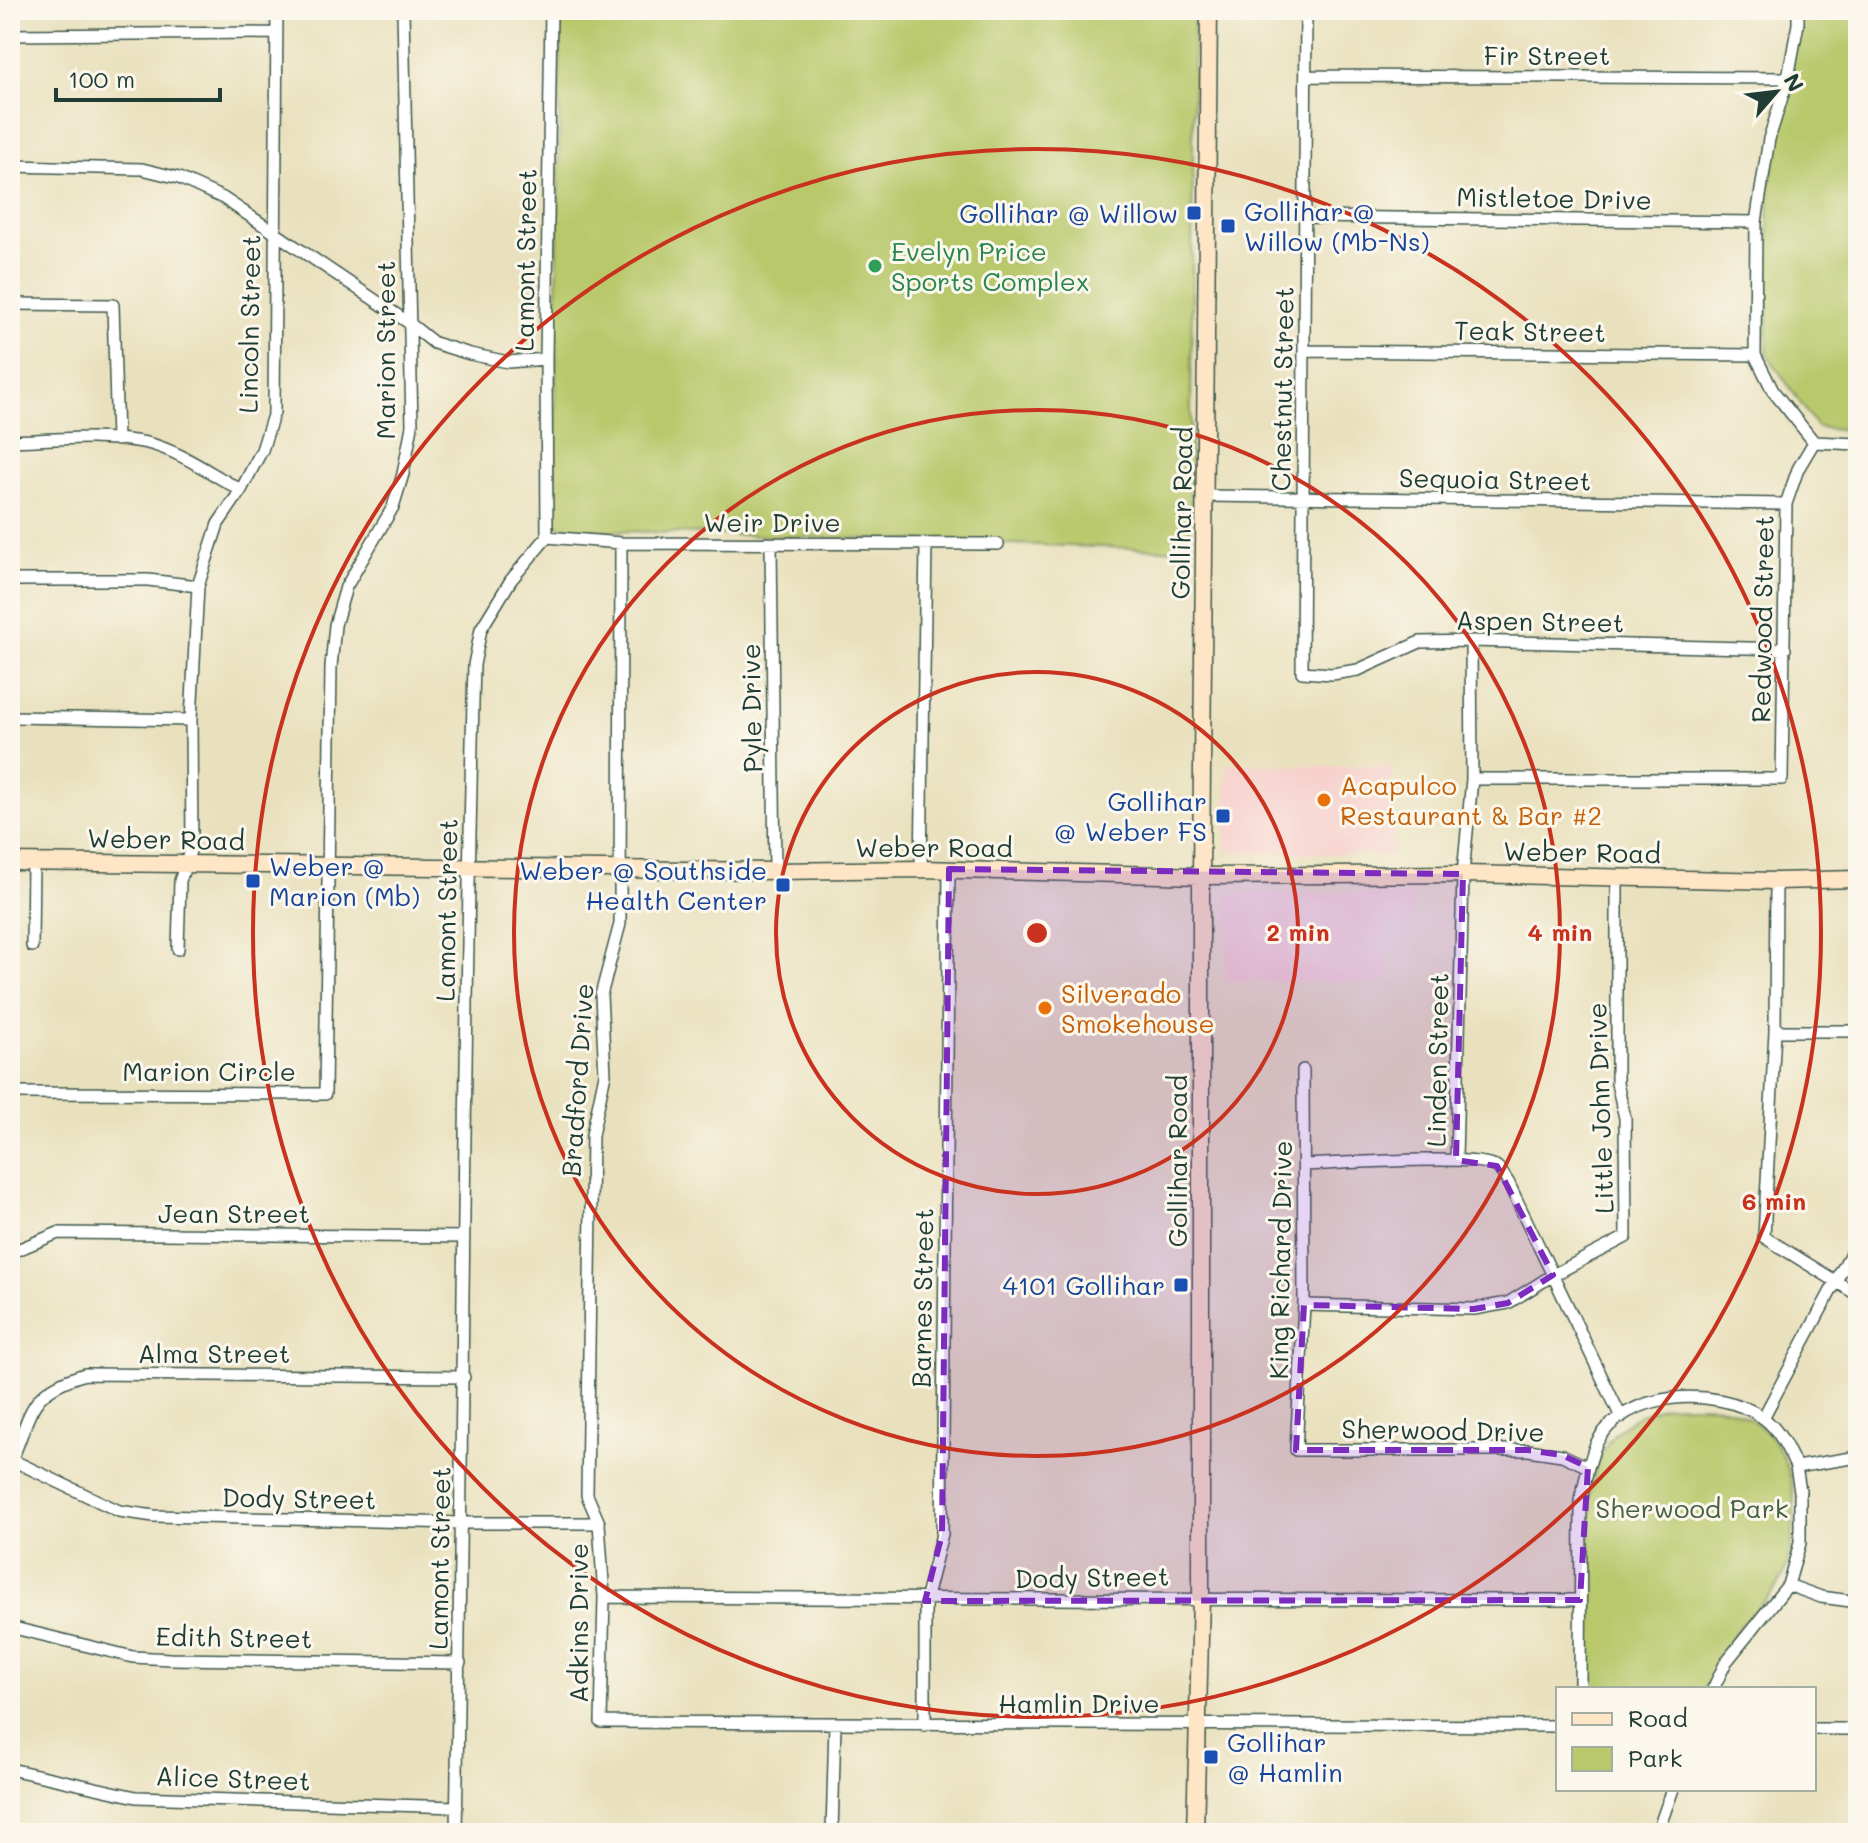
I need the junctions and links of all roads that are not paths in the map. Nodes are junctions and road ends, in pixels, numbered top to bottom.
1 (277, 10) edge
2 (403, 10) edge
3 (551, 10) edge
4 (1209, 10) edge
5 (1306, 10) edge
6 (1798, 10) edge
7 (276, 33) junction
8 (10, 35) edge
9 (1306, 76) junction
10 (1788, 78) junction
11 (10, 166) edge
12 (1304, 217) junction
13 (1756, 222) junction
14 (273, 233) junction
15 (10, 304) edge
16 (409, 323) junction
17 (1305, 351) junction
18 (1755, 355) junction
19 (546, 359) junction
20 (117, 440) junction
21 (10, 441) edge
22 (1814, 442) junction
23 (1858, 444) edge
24 (241, 490) junction
25 (1205, 496) junction
26 (1303, 499) junction
27 (1786, 504) junction
28 (547, 537) junction
29 (621, 543) junction
30 (998, 544) dead end
31 (771, 545) junction
32 (926, 545) junction
33 (10, 580) edge
34 (198, 586) junction
35 (1471, 641) junction
36 (1785, 649) junction
37 (1302, 672) joint
38 (10, 717) edge
39 (191, 720) junction
40 (1472, 779) junction
41 (10, 862) edge
42 (33, 862) junction
43 (187, 862) junction
44 (327, 866) junction
45 (468, 867) junction
46 (921, 869) junction
47 (949, 869) junction
48 (619, 870) junction
49 (775, 871) junction
50 (1463, 874) junction
51 (1201, 876) junction
52 (1617, 877) junction
53 (1858, 879) edge
54 (1776, 881) junction
55 (32, 946) dead end
56 (178, 949) dead end
57 (1775, 1031) junction
58 (1858, 1031) edge
59 (1303, 1070) dead end
60 (10, 1093) edge
61 (1456, 1160) junction
62 (1305, 1165) junction
63 (462, 1237) junction
64 (1858, 1240) edge
65 (10, 1253) edge
66 (1553, 1275) junction
67 (1836, 1281) junction
68 (1858, 1295) edge
69 (1304, 1305) junction
70 (464, 1377) junction
71 (1621, 1417) junction
72 (1763, 1418) junction
73 (1296, 1450) joint
74 (1858, 1457) edge
75 (11, 1459) edge
76 (1588, 1467) junction
77 (1796, 1467) junction
78 (460, 1523) junction
79 (599, 1523) junction
80 (1788, 1585) junction
81 (604, 1597) junction
82 (1201, 1597) junction
83 (1580, 1600) junction
84 (925, 1601) junction
85 (1858, 1602) edge
86 (10, 1627) edge
87 (460, 1663) junction
88 (1580, 1687) edge
89 (1714, 1687) edge
90 (601, 1722) joint
91 (835, 1724) junction
92 (925, 1725) junction
93 (1196, 1725) junction
94 (1556, 1726) edge
95 (1816, 1729) edge
96 (1858, 1729) edge
97 (10, 1769) edge
98 (1672, 1791) edge
99 (457, 1807) junction
100 (456, 1833) edge
101 (832, 1833) edge
102 (1195, 1833) edge
103 (1657, 1833) edge

1 - 7 street, Lincoln Street
2 - 16 street, Marion Street
3 - 19 street, Lamont Street
4 - 25 main road, Gollihar Road
5 - 9 street, Chestnut Street
6 - 10 street
7 - 8 street
7 - 14 street, Lincoln Street
9 - 10 street, Fir Street
9 - 12 street, Chestnut Street
10 - 13 street
11 - 14 street
12 - 13 street, Mistletoe Drive
12 - 17 street, Chestnut Street
13 - 18 street
14 - 16 street
14 - 24 street, Lincoln Street
15 - 20 street
16 - 19 street
16 - 44 street, Marion Street
17 - 18 street, Teak Street
17 - 26 street, Chestnut Street
18 - 22 street
19 - 28 street, Lamont Street
20 - 21 street
20 - 24 street
22 - 23 street
22 - 27 street, Redwood Street
24 - 34 street, Lincoln Street
25 - 26 street, Sequoia Street
25 - 51 main road, Gollihar Road
26 - 27 street, Sequoia Street
26 - 37 street, Chestnut Street
27 - 36 street, Redwood Street
28 - 29 street, Weir Drive
28 - 45 street, Lamont Street
29 - 31 street, Weir Drive
29 - 48 street, Bradford Drive
30 - 32 street, Weir Drive
31 - 32 street, Weir Drive
31 - 49 street, Pyle Drive
32 - 46 street
33 - 34 street
34 - 39 street, Lincoln Street
35 - 36 street, Aspen Street
35 - 37 street, Aspen Street
35 - 40 street, Linden Street
36 - 40 street, Redwood Street
38 - 39 street
39 - 43 street, Lincoln Street
40 - 50 street, Linden Street
41 - 42 main road, Weber Road
42 - 43 main road, Weber Road
42 - 55 street
43 - 44 main road, Weber Road
43 - 56 street, Lincoln Street
44 - 45 main road, Weber Road
44 - 60 street, Marion Circle
45 - 48 main road, Weber Road
45 - 63 street, Lamont Street
46 - 47 main road, Weber Road
46 - 49 main road, Weber Road
47 - 51 main road, Weber Road
47 - 84 street, Barnes Street
48 - 49 main road, Weber Road
48 - 79 street, Bradford Drive
50 - 51 main road, Weber Road
50 - 52 main road, Weber Road
50 - 61 street, Linden Street
51 - 82 main road, Gollihar Road
52 - 54 main road, Weber Road
52 - 66 street, Little John Drive
53 - 54 main road, Weber Road
54 - 57 street
57 - 58 street
57 - 67 street
59 - 62 street, King Richard Drive
61 - 62 street
61 - 66 street, Linden Street
62 - 69 street, King Richard Drive
63 - 65 street, Jean Street
63 - 70 street, Lamont Street
64 - 67 street
66 - 69 street, Little John Drive
66 - 71 street, Linden Street
67 - 68 street
67 - 72 street
69 - 73 street, King Richard Drive
70 - 75 street, Alma Street
70 - 78 street, Lamont Street
71 - 72 street
71 - 76 street
72 - 77 street
73 - 76 street, Sherwood Drive
74 - 77 street
75 - 78 street, Dody Street
76 - 83 street
77 - 80 street
78 - 79 street, Dody Street
78 - 87 street, Lamont Street
79 - 81 street, Adkins Drive
80 - 85 street
80 - 89 street
81 - 84 street, Dody Street
81 - 90 street, Adkins Drive
82 - 83 street, Dody Street
82 - 84 street, Dody Street
82 - 93 main road, Gollihar Road
83 - 88 street
84 - 92 street, Barnes Street
86 - 87 street, Edith Street
87 - 99 street, Lamont Street
90 - 91 street, Hamlin Drive
91 - 92 street, Hamlin Drive
91 - 101 street
92 - 93 street, Hamlin Drive
93 - 94 street, Hamlin Drive
93 - 102 main road, Gollihar Road
95 - 96 street
97 - 99 street, Alice Street
98 - 103 street
99 - 100 street, Lamont Street

